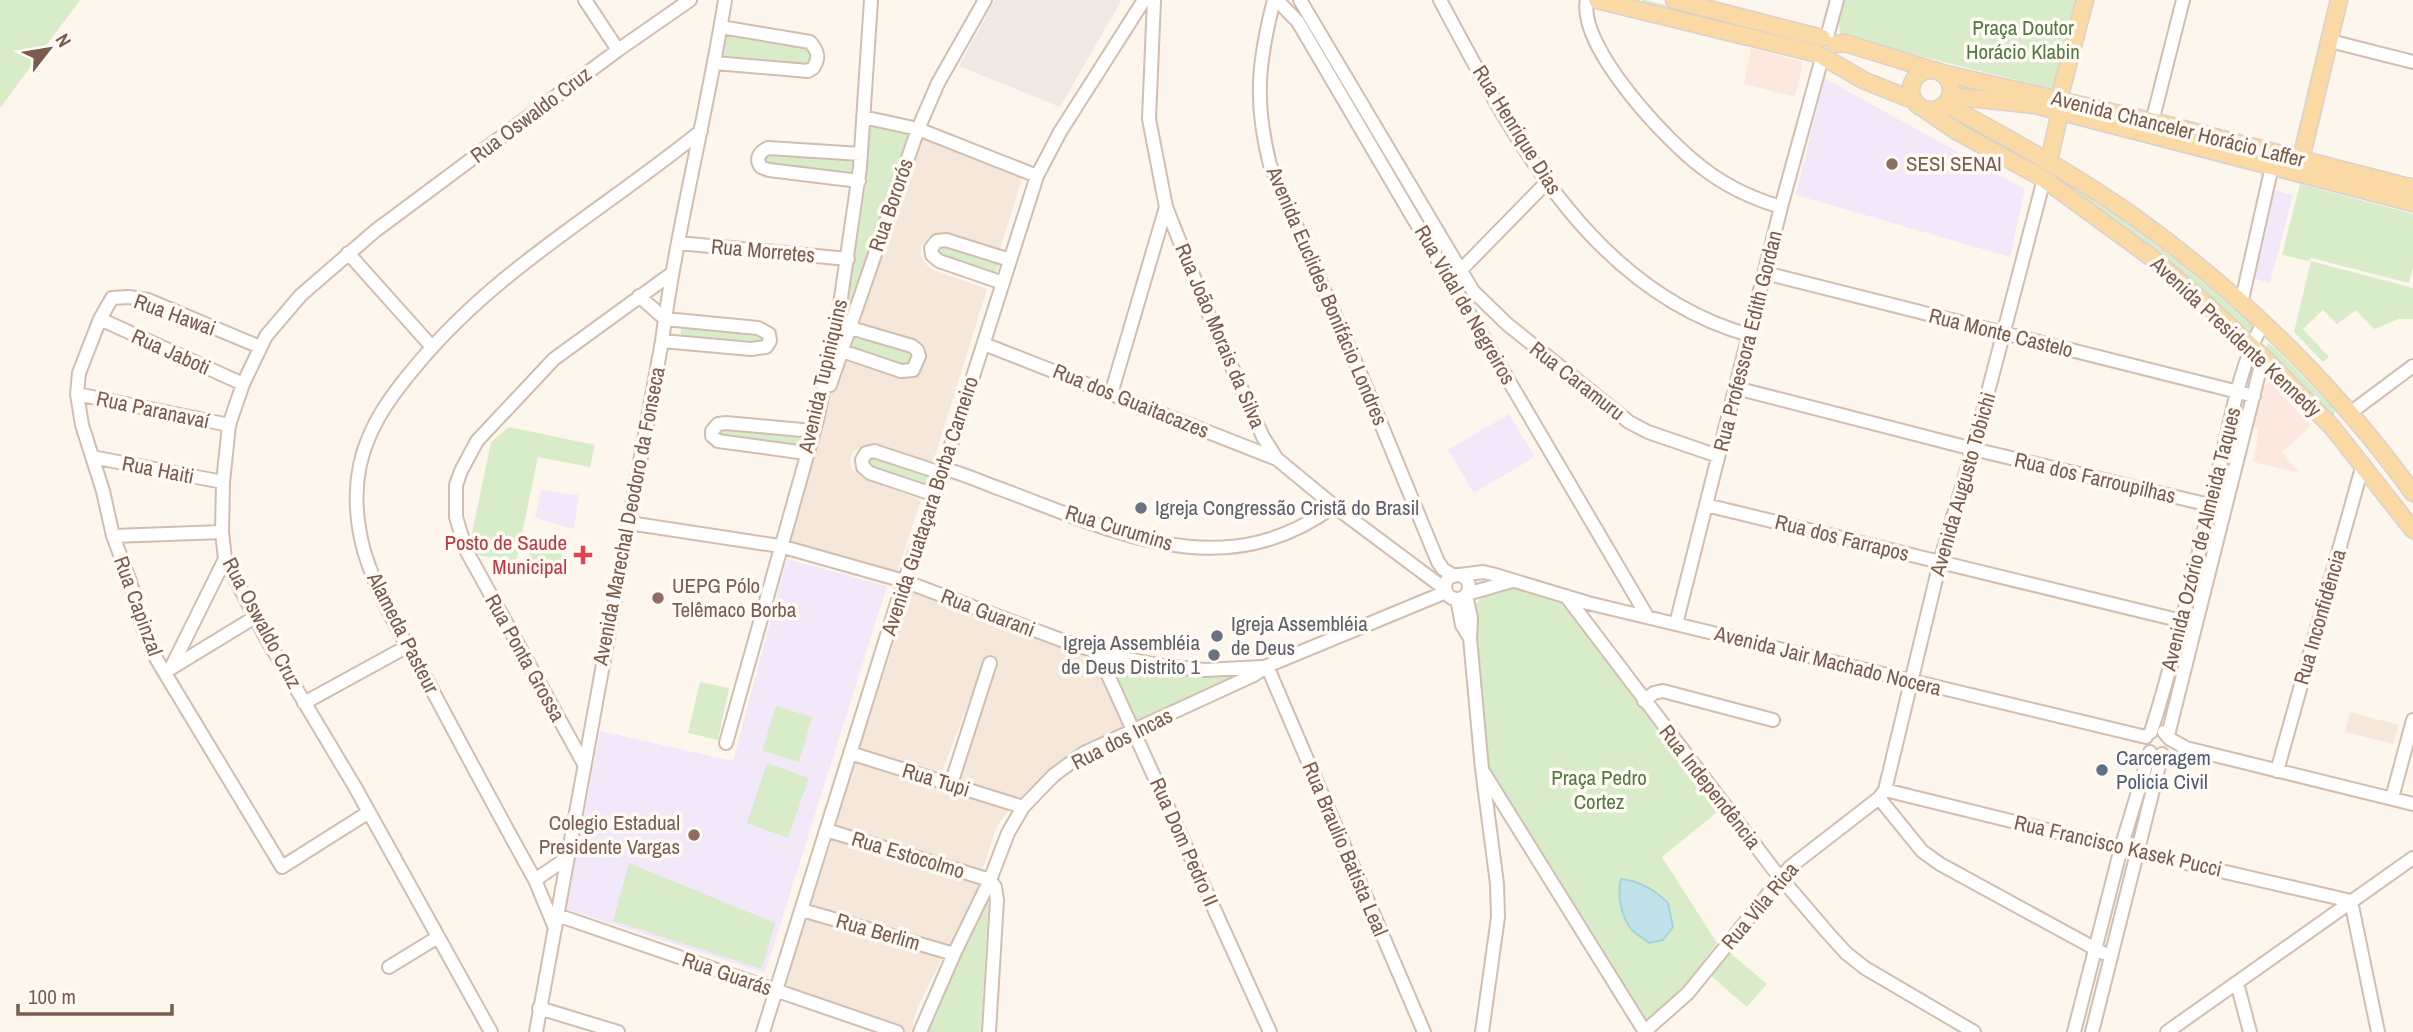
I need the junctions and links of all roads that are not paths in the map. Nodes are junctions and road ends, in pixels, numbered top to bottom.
1 (585, 0) edge
2 (690, 0) edge
3 (725, 0) edge
4 (871, 0) edge
5 (985, 0) edge
6 (1144, 0) edge
7 (1154, 0) edge
8 (1275, 0) edge
9 (1300, 0) edge
10 (1440, 0) edge
11 (1587, 0) edge
12 (1597, 0) edge
13 (1674, 0) edge
14 (1837, 0) edge
15 (2085, 0) edge
16 (2183, 0) edge
17 (2339, 0) edge
18 (721, 27) junction
19 (1828, 40) junction
20 (2330, 41) junction
21 (618, 50) junction
22 (1821, 57) junction
23 (2413, 62) edge
24 (715, 63) junction
25 (1936, 71) junction
26 (1948, 100) junction
27 (1919, 104) junction
28 (2057, 107) junction
29 (863, 117) junction
30 (2152, 122) junction
31 (918, 130) junction
32 (701, 131) junction
33 (861, 154) junction
34 (672, 155) junction
35 (2046, 160) junction
36 (695, 163) junction
37 (2299, 165) junction
38 (2270, 175) dead end
39 (1037, 176) junction
40 (2044, 179) junction
41 (859, 181) junction
42 (1546, 183) junction
43 (2413, 188) edge
44 (2413, 203) edge
45 (1781, 206) junction
46 (1166, 207) junction
47 (678, 243) junction
48 (348, 253) junction
49 (848, 259) junction
50 (1010, 260) junction
51 (1765, 273) junction
52 (671, 274) junction
53 (1455, 276) junction
54 (1003, 283) junction
55 (639, 296) junction
56 (2241, 304) junction
57 (665, 319) junction
58 (100, 320) junction
59 (2263, 323) junction
60 (843, 326) junction
61 (2004, 334) junction
62 (1749, 335) junction
63 (662, 341) junction
64 (984, 344) junction
65 (432, 346) junction
66 (260, 347) junction
67 (842, 351) junction
68 (2257, 351) junction
69 (2413, 366) edge
70 (243, 384) junction
71 (1736, 387) junction
72 (2238, 393) junction
73 (77, 394) junction
74 (1111, 394) junction
75 (2253, 396) junction
76 (2350, 413) junction
77 (229, 425) junction
78 (815, 425) junction
79 (1973, 449) junction
80 (806, 453) junction
81 (1718, 456) junction
82 (93, 457) junction
83 (1277, 459) junction
84 (2363, 464) junction
85 (942, 471) junction
86 (223, 482) junction
87 (2413, 493) edge
88 (935, 495) junction
89 (1706, 505) junction
90 (2210, 505) junction
91 (1334, 506) junction
92 (629, 523) junction
93 (2413, 530) edge
94 (222, 531) junction
95 (113, 536) junction
96 (780, 547) junction
97 (225, 559) junction
98 (1940, 562) junction
99 (1457, 575) junction
100 (904, 581) junction
101 (1512, 581) junction
102 (1456, 594) junction
103 (1566, 596) junction
104 (1647, 616) junction
105 (255, 617) junction
106 (2182, 621) junction
107 (1676, 624) junction
108 (408, 646) junction
109 (1098, 653) junction
110 (990, 663) dead end
111 (1267, 666) junction
112 (168, 671) junction
113 (1910, 681) junction
114 (1644, 701) junction
115 (303, 703) junction
116 (1773, 720) dead end
117 (2413, 720) edge
118 (1133, 731) junction
119 (2148, 735) junction
120 (726, 743) dead end
121 (2163, 746) junction
122 (850, 753) junction
123 (584, 764) junction
124 (1482, 769) junction
125 (2277, 771) junction
126 (951, 784) junction
127 (1882, 794) junction
128 (2392, 798) junction
129 (2411, 802) edge
130 (1023, 807) junction
131 (369, 812) junction
132 (826, 830) junction
133 (2121, 848) junction
134 (2137, 851) junction
135 (568, 858) junction
136 (2413, 858) edge
137 (1780, 877) junction
138 (535, 880) junction
139 (990, 880) junction
140 (2351, 901) junction
141 (802, 910) junction
142 (557, 915) junction
143 (555, 929) junction
144 (438, 937) junction
145 (2096, 950) junction
146 (954, 954) junction
147 (2110, 958) junction
148 (389, 967) dead end
149 (2238, 983) junction
150 (777, 991) junction
151 (540, 1008) junction
152 (491, 1032) edge
153 (536, 1032) edge
154 (618, 1032) edge
155 (763, 1032) edge
156 (897, 1032) edge
157 (920, 1032) edge
158 (989, 1032) edge
159 (1269, 1032) edge
160 (1424, 1032) edge
161 (1482, 1032) edge
162 (1644, 1032) edge
163 (1973, 1032) edge
164 (2074, 1032) edge
165 (2092, 1032) edge
166 (2167, 1032) edge
167 (2250, 1032) edge
168 (2378, 1032) edge

1 - 21 street
2 - 21 street, Rua Oswaldo Cruz
3 - 18 street, Avenida Marechal Deodoro da Fonseca
4 - 29 street, Avenida Tupiniquins
5 - 31 street, Rua Bororós
6 - 39 street, Avenida Guataçara Borba Carneiro
7 - 46 street, Rua João Morais da Silva
8 - 53 street, Rua Vidal de Negreiros
8 - 99 street, Avenida Euclides Bonifácio Londres
9 - 53 street, Rua Vidal de Negreiros
10 - 42 street, Rua Henrique Dias
11 - 45 street
12 - 22 main road
13 - 19 main road, Avenida Chanceler Horácio Laffer
14 - 19 street
15 - 28 main road
16 - 30 street
17 - 20 main road
18 - 24 street, Avenida Marechal Deodoro da Fonseca
18 - 24 street
19 - 22 main road
19 - 25 main road, Avenida Chanceler Horácio Laffer
20 - 23 street
20 - 37 main road
21 - 48 street, Rua Oswaldo Cruz
22 - 27 main road, Avenida Presidente Kennedy
22 - 45 street, Rua Professora Edith Gordan
24 - 32 street, Avenida Marechal Deodoro da Fonseca
25 - 26 main road
25 - 27 main road
25 - 28 main road, Avenida Chanceler Horácio Laffer
26 - 27 main road
26 - 28 main road, Avenida Chanceler Horácio Laffer
26 - 35 main road, Avenida Presidente Kennedy
27 - 40 main road, Avenida Presidente Kennedy
28 - 30 main road, Avenida Chanceler Horácio Laffer
28 - 35 main road
28 - 37 main road, Avenida Chanceler Horácio Laffer
29 - 31 street
29 - 33 street, Avenida Tupiniquins
30 - 37 main road, Avenida Chanceler Horácio Laffer
31 - 39 street
31 - 60 street, Rua Bororós
32 - 34 street, Alameda Pasteur
32 - 36 street, Avenida Marechal Deodoro da Fonseca
33 - 41 street, Avenida Tupiniquins
33 - 41 street
34 - 36 street
34 - 65 street, Alameda Pasteur
35 - 56 main road, Avenida Presidente Kennedy
36 - 47 street, Avenida Marechal Deodoro da Fonseca
37 - 43 main road, Avenida Chanceler Horácio Laffer
37 - 44 main road, Avenida Chanceler Horácio Laffer
38 - 56 street
39 - 50 street, Avenida Guataçara Borba Carneiro
40 - 61 street, Avenida Augusto Tobichi
40 - 68 main road, Avenida Presidente Kennedy
41 - 49 street, Avenida Tupiniquins
42 - 53 street
42 - 62 street, Rua Henrique Dias
45 - 51 street, Rua Professora Edith Gordan
46 - 74 street
46 - 83 street, Rua João Morais da Silva
47 - 49 street, Rua Morretes
47 - 52 street, Avenida Marechal Deodoro da Fonseca
48 - 65 street
48 - 66 street, Rua Oswaldo Cruz
49 - 60 street, Avenida Tupiniquins
50 - 54 street, Avenida Guataçara Borba Carneiro
50 - 54 street
51 - 61 street, Rua Monte Castelo
51 - 62 street, Rua Professora Edith Gordan
52 - 55 street, Rua Ponta Grossa
52 - 57 street, Avenida Marechal Deodoro da Fonseca
53 - 81 street, Rua Caramuru
53 - 104 street, Rua Vidal de Negreiros
54 - 64 street, Avenida Guataçara Borba Carneiro
55 - 57 street
55 - 123 street, Rua Ponta Grossa
56 - 59 main road, Avenida Presidente Kennedy
57 - 63 street, Avenida Marechal Deodoro da Fonseca
57 - 63 street
58 - 66 street, Rua Hawai
58 - 70 street, Rua Jaboti
58 - 73 street, Rua Capinzal
59 - 68 street
59 - 76 main road, Avenida Presidente Kennedy
60 - 67 street, Rua Bororós
60 - 67 street
60 - 78 street, Avenida Tupiniquins
61 - 72 street, Rua Monte Castelo
61 - 79 street, Avenida Augusto Tobichi
62 - 71 street, Rua Professora Edith Gordan
63 - 92 street, Avenida Marechal Deodoro da Fonseca
64 - 74 street, Rua dos Guaitacazes
64 - 85 street, Avenida Guataçara Borba Carneiro
65 - 108 street, Alameda Pasteur
66 - 70 street, Rua Oswaldo Cruz
67 - 78 street, Rua Bororós
68 - 72 street, Avenida Ozório de Almeida Taques
68 - 75 street, Avenida Ozório de Almeida Taques
68 - 84 main road, Avenida Presidente Kennedy
69 - 76 street
70 - 77 street, Rua Oswaldo Cruz
71 - 79 street, Rua dos Farroupilhas
71 - 81 street, Rua Professora Edith Gordan
72 - 75 street, Rua Monte Castelo
72 - 90 street, Avenida Ozório de Almeida Taques
73 - 77 street, Rua Paranavaí
73 - 82 street, Rua Capinzal
74 - 83 street, Rua dos Guaitacazes
75 - 121 street, Avenida Ozório de Almeida Taques
76 - 87 main road, Avenida Presidente Kennedy
77 - 86 street, Rua Oswaldo Cruz
78 - 80 street, Avenida Tupiniquins
78 - 80 street
79 - 90 street, Rua dos Farroupilhas
79 - 98 street, Avenida Augusto Tobichi
80 - 96 street, Avenida Tupiniquins
81 - 89 street, Rua Professora Edith Gordan
82 - 86 street, Rua Haiti
82 - 95 street, Rua Capinzal
83 - 91 street, Rua João Morais da Silva
84 - 93 main road, Avenida Presidente Kennedy
84 - 125 street, Rua Inconfidência
85 - 88 street, Avenida Guataçara Borba Carneiro
85 - 88 street, Rua Curumins
85 - 91 street, Rua Curumins
86 - 94 street, Rua Oswaldo Cruz
88 - 100 street, Avenida Guataçara Borba Carneiro
89 - 98 street, Rua dos Farrapos
89 - 107 street, Rua Professora Edith Gordan
90 - 106 street, Avenida Ozório de Almeida Taques
91 - 102 street, Rua João Morais da Silva
92 - 96 street, Rua Guarani
92 - 123 street, Avenida Marechal Deodoro da Fonseca
94 - 95 street
94 - 97 street, Rua Oswaldo Cruz
95 - 112 street, Rua Capinzal
96 - 100 street, Rua Guarani
96 - 120 street, Avenida Tupiniquins
97 - 105 street, Rua Oswaldo Cruz
97 - 112 street
98 - 106 street, Rua dos Farrapos
98 - 113 street, Avenida Augusto Tobichi
99 - 101 street, Avenida Jair Machado Nocera
99 - 102 street
99 - 102 street, Avenida Euclides Bonifácio Londres
100 - 109 street, Rua Guarani
100 - 122 street, Avenida Guataçara Borba Carneiro
101 - 102 street, Rua dos Incas
101 - 103 street, Avenida Jair Machado Nocera
102 - 111 street, Rua dos Incas
102 - 124 street
103 - 104 street, Avenida Jair Machado Nocera
103 - 114 street, Rua Independência
104 - 107 street, Avenida Jair Machado Nocera
105 - 112 street
105 - 115 street, Rua Oswaldo Cruz
106 - 119 street, Avenida Ozório de Almeida Taques
107 - 113 street, Avenida Jair Machado Nocera
108 - 115 street
108 - 138 street, Alameda Pasteur
109 - 111 street, Rua Guarani
109 - 118 street, Rua Dom Pedro II
110 - 126 street
111 - 118 street, Rua dos Incas
111 - 160 street, Rua Braulio Batista Leal
112 - 131 street, Rua Capinzal
113 - 119 street, Avenida Jair Machado Nocera
113 - 127 street, Avenida Augusto Tobichi
114 - 116 street
114 - 137 street, Rua Independência
115 - 131 street, Rua Oswaldo Cruz
117 - 128 street
118 - 130 street, Rua dos Incas
118 - 159 street, Rua Dom Pedro II
119 - 121 street
119 - 121 street, Avenida Jair Machado Nocera
121 - 125 street
121 - 133 street, Avenida Ozório de Almeida Taques
121 - 134 street, Avenida Ozório de Almeida Taques
122 - 126 street, Rua Tupi
122 - 132 street, Avenida Guataçara Borba Carneiro
123 - 135 street, Avenida Marechal Deodoro da Fonseca
124 - 161 street
124 - 162 street
125 - 128 street
126 - 130 street, Rua Tupi
127 - 133 street, Rua Francisco Kasek Pucci
127 - 137 street, Rua Vila Rica
127 - 145 street
128 - 129 street
130 - 139 street, Rua dos Incas
131 - 144 street, Rua Oswaldo Cruz
132 - 139 street, Rua Estocolmo
132 - 141 street, Avenida Guataçara Borba Carneiro
133 - 134 street, Rua Francisco Kasek Pucci
133 - 145 street, Avenida Ozório de Almeida Taques
134 - 140 street, Rua Francisco Kasek Pucci
134 - 147 street, Avenida Ozório de Almeida Taques
135 - 138 street
135 - 142 street, Avenida Marechal Deodoro da Fonseca
136 - 140 street
137 - 162 street, Rua Vila Rica
137 - 163 street, Rua Independência
138 - 143 street, Alameda Pasteur
139 - 146 street, Rua dos Incas
139 - 158 street
140 - 149 street
140 - 168 street
141 - 146 street, Rua Berlim
141 - 150 street, Avenida Guataçara Borba Carneiro
142 - 143 street, Avenida Marechal Deodoro da Fonseca
142 - 150 street, Rua Guarás
143 - 151 street, Avenida Marechal Deodoro da Fonseca
144 - 148 street
144 - 152 street, Rua Oswaldo Cruz
145 - 147 street
145 - 164 street, Avenida Ozório de Almeida Taques
146 - 157 street, Rua dos Incas
147 - 165 street, Avenida Ozório de Almeida Taques
149 - 166 street
149 - 167 street
150 - 155 street, Avenida Guataçara Borba Carneiro
150 - 156 street, Rua Guarás
151 - 153 street, Avenida Marechal Deodoro da Fonseca
151 - 154 street

